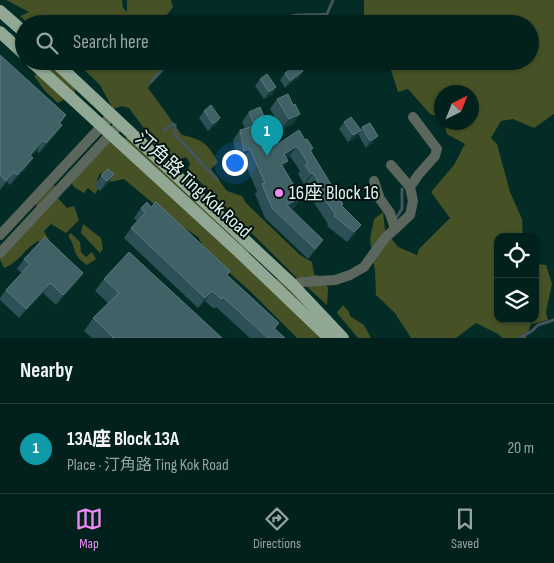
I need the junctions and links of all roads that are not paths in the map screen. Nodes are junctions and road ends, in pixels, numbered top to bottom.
1 (0, 11) edge
2 (15, 24) edge
3 (0, 32) edge
4 (15, 46) edge
5 (41, 70) edge
6 (64, 70) edge
7 (413, 117) dead end
8 (116, 119) junction
9 (106, 130) junction
10 (392, 165) dead end
11 (374, 181) dead end
12 (410, 187) junction
13 (395, 229) junction
14 (0, 235) edge
15 (8, 244) junction
16 (0, 253) edge
17 (293, 285) junction
18 (329, 338) edge
19 (343, 338) edge

1 - 2 main road
3 - 4 main road
5 - 9 main road, 汀角路 Ting Kok Road
6 - 8 main road, 汀角路 Ting Kok Road
7 - 12 street
8 - 9 street
8 - 17 main road, 汀角路 Ting Kok Road
9 - 14 street
9 - 15 street
9 - 18 main road, 汀角路 Ting Kok Road
10 - 12 street
11 - 13 street
12 - 13 street
13 - 17 street
14 - 15 street
15 - 16 street
17 - 19 main road, 汀角路 Ting Kok Road

